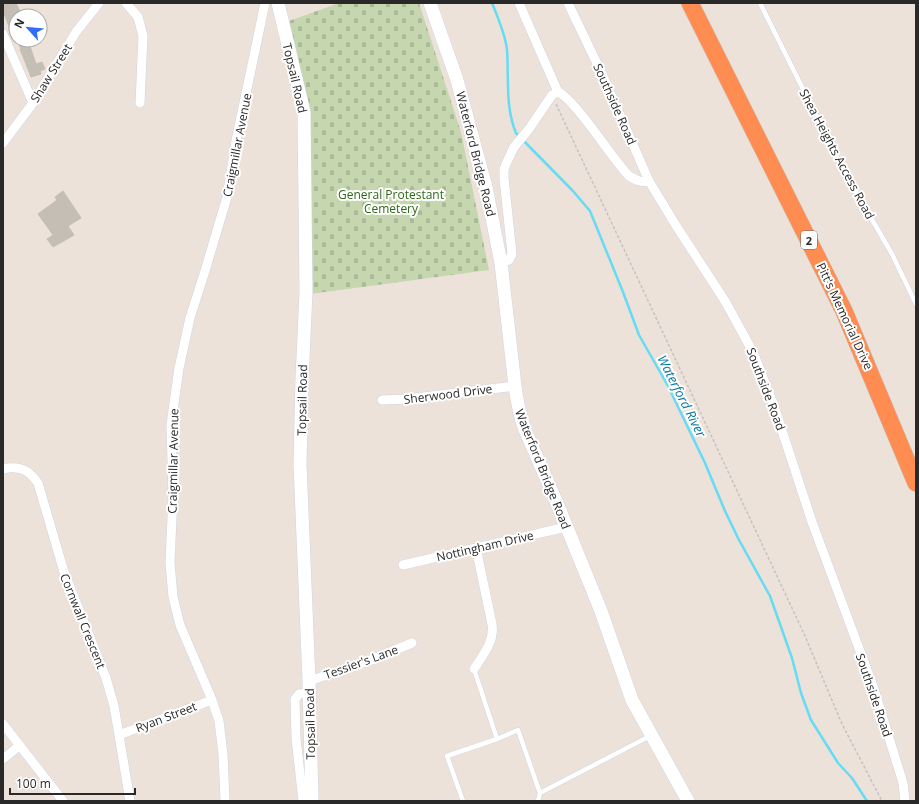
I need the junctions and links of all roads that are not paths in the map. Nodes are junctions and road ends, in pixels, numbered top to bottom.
1 (99, 3) edge
2 (126, 3) edge
3 (265, 3) edge
4 (278, 3) edge
5 (430, 3) edge
6 (519, 3) edge
7 (568, 3) edge
8 (690, 3) edge
9 (702, 3) edge
10 (760, 3) edge
11 (3, 34) edge
12 (558, 92) junction
13 (33, 103) junction
14 (140, 103) dead end
15 (3, 143) edge
16 (649, 181) junction
17 (501, 263) junction
18 (916, 304) edge
19 (515, 386) junction
20 (382, 400) dead end
21 (916, 454) edge
22 (3, 469) edge
23 (916, 483) edge
24 (566, 526) junction
25 (476, 548) junction
26 (403, 565) dead end
27 (412, 643) dead end
28 (474, 669) joint
29 (309, 687) junction
30 (212, 700) junction
31 (3, 724) edge
32 (119, 735) junction
33 (651, 735) junction
34 (497, 739) junction
35 (19, 746) junction
36 (3, 759) edge
37 (540, 793) junction
38 (63, 801) edge
39 (130, 801) edge
40 (225, 801) edge
41 (303, 801) edge
42 (312, 801) edge
43 (463, 801) edge
44 (538, 801) edge
45 (688, 801) edge
46 (905, 801) edge

1 - 13 street, Shaw Street
2 - 14 street
3 - 30 street, Craigmillar Avenue
4 - 29 main road, Topsail Road
5 - 17 main road, Waterford Bridge Road
6 - 12 street
7 - 16 street, Southside Road
8 - 23 highway, Pitt's Memorial Drive / 2
9 - 21 highway, Pitt's Memorial Drive / 2
10 - 18 lane, Shea Heights Access Road
11 - 13 street
12 - 16 street
12 - 17 street
13 - 15 street, Shaw Street
16 - 46 street, Southside Road
17 - 19 main road, Waterford Bridge Road
19 - 20 street, Sherwood Drive
19 - 24 main road, Waterford Bridge Road
22 - 32 street, Cornwall Crescent
24 - 25 street, Nottingham Drive
24 - 33 main road, Waterford Bridge Road
25 - 26 street, Nottingham Drive
25 - 28 street
27 - 29 street, Tessier's Lane
28 - 34 lane
29 - 41 street, Tessier's Lane
29 - 42 main road, Topsail Road
30 - 32 street, Ryan Street
30 - 40 street, Craigmillar Avenue
31 - 35 street
32 - 39 street, Cornwall Crescent
33 - 37 lane
33 - 45 main road, Waterford Bridge Road
34 - 37 lane
34 - 43 lane
35 - 36 street
35 - 38 street
37 - 44 lane

